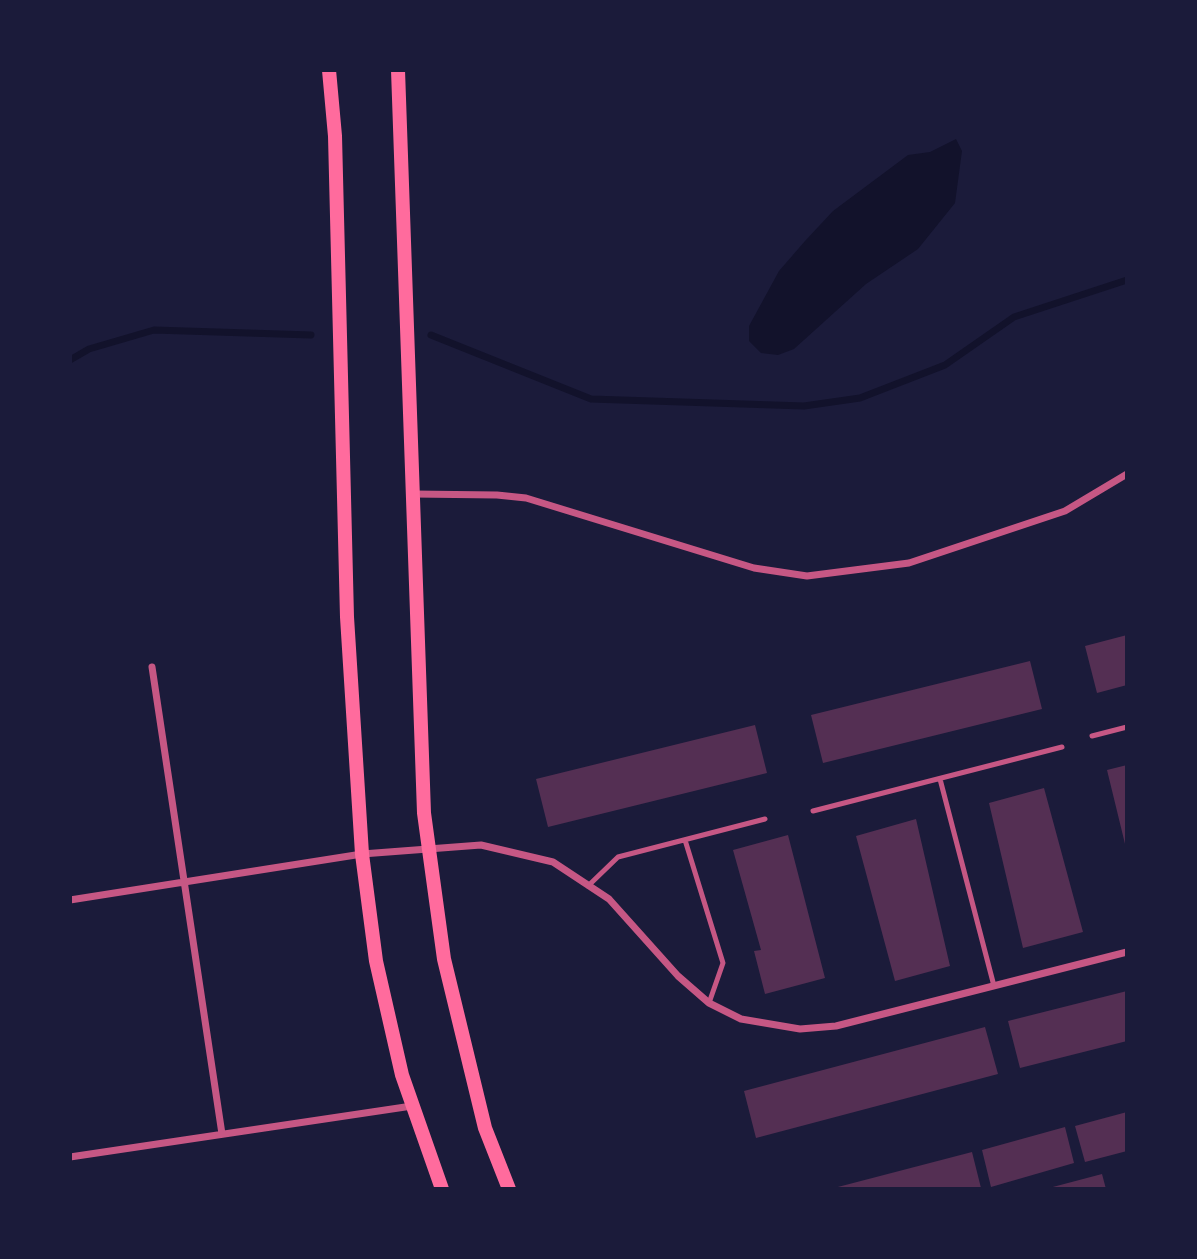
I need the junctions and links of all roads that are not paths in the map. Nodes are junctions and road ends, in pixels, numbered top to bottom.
1 (330, 70) edge
2 (398, 70) edge
3 (1127, 474) edge
4 (413, 494) junction
5 (152, 667) dead end
6 (1127, 727) edge
7 (1092, 736) dead end
8 (1062, 747) dead end
9 (940, 779) junction
10 (813, 811) dead end
11 (765, 819) dead end
12 (685, 839) junction
13 (428, 848) junction
14 (362, 854) junction
15 (184, 882) junction
16 (589, 886) junction
17 (70, 901) edge
18 (1127, 952) edge
19 (994, 986) junction
20 (709, 1003) junction
21 (413, 1106) junction
22 (222, 1134) junction
23 (70, 1157) edge
24 (442, 1189) edge
25 (509, 1189) edge

1 - 14 main road
2 - 4 main road
3 - 4 street
4 - 13 main road
5 - 15 street
6 - 7 lane
8 - 9 lane
9 - 10 lane
9 - 19 lane
11 - 12 lane
12 - 16 lane
12 - 20 lane
13 - 14 street
13 - 16 street
13 - 25 main road
14 - 15 street
14 - 21 main road
15 - 17 street
15 - 22 street
16 - 20 street
18 - 19 street
19 - 20 street
21 - 22 street
21 - 24 main road
22 - 23 street

